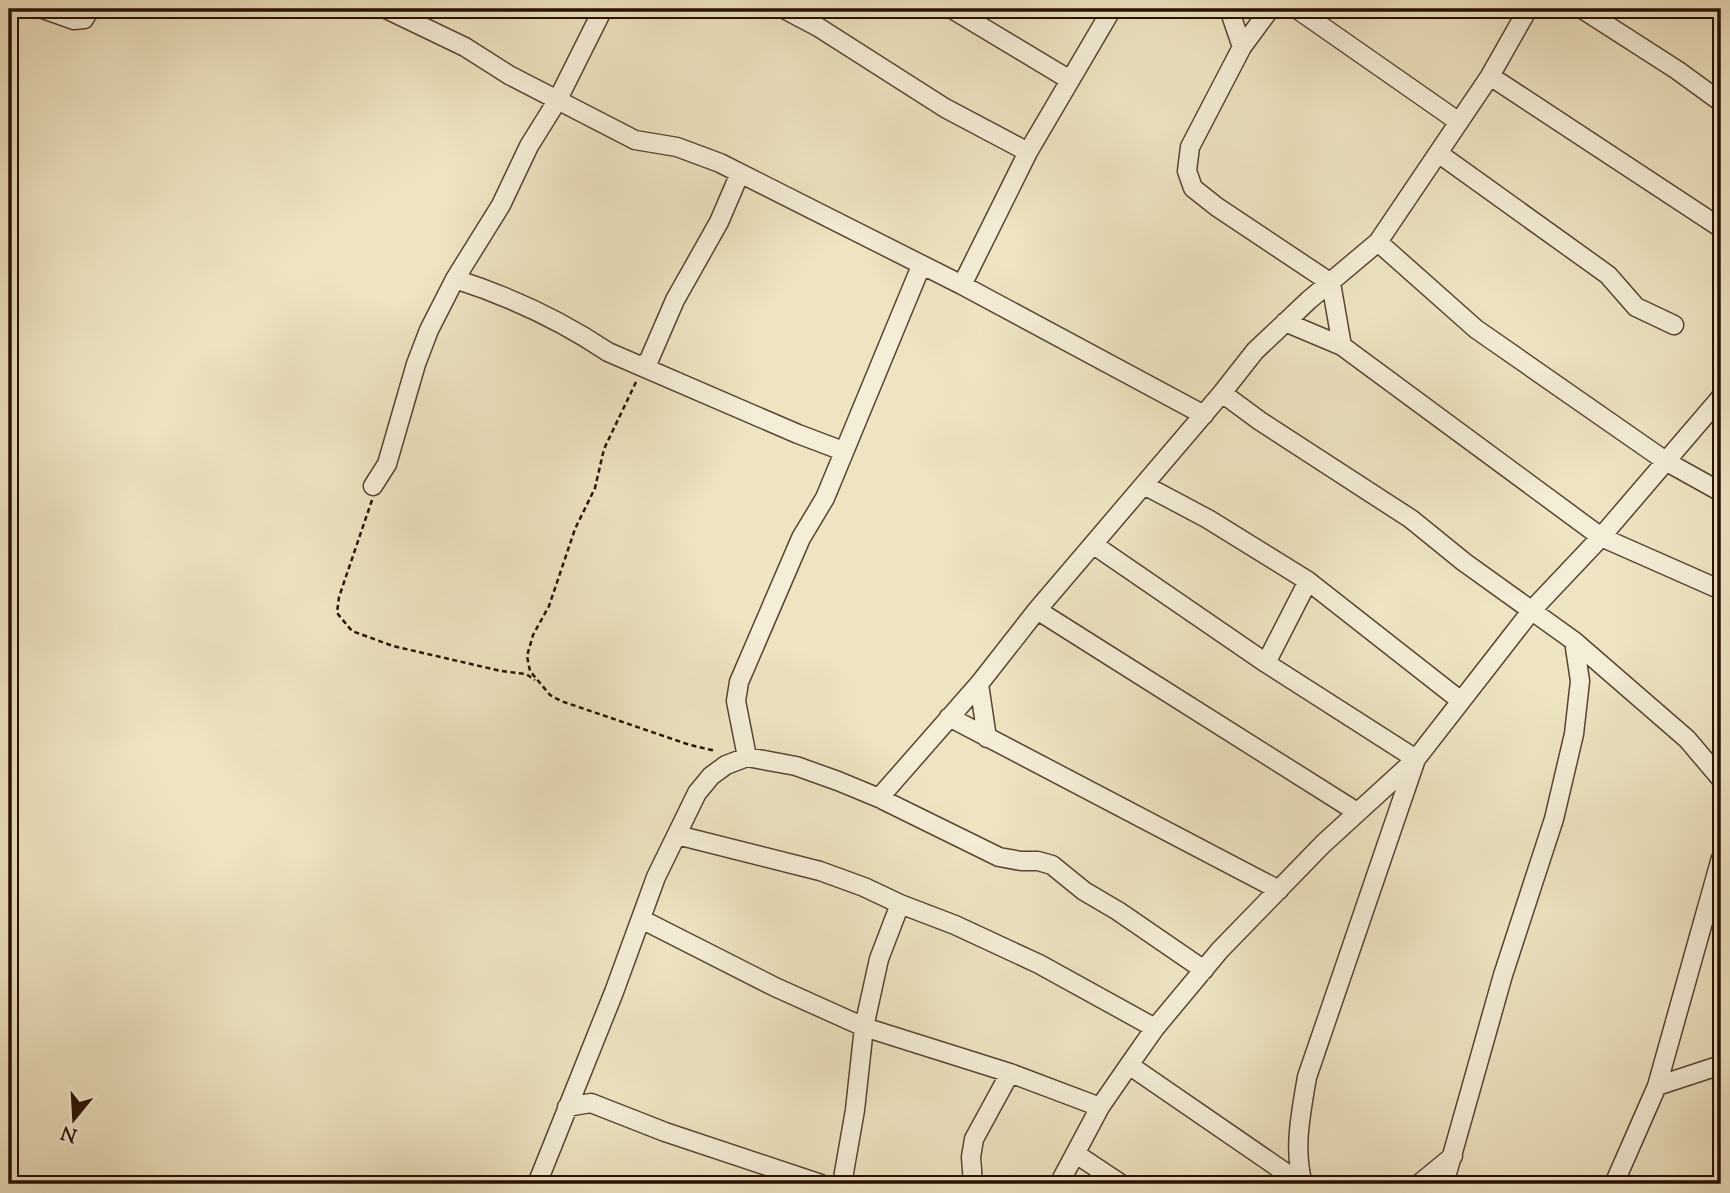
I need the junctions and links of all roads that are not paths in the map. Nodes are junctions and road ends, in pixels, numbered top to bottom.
1 (43, 9) edge
2 (90, 9) edge
3 (386, 9) edge
4 (603, 9) edge
5 (784, 9) edge
6 (951, 9) edge
7 (1112, 9) edge
8 (1229, 9) edge
9 (1270, 9) edge
10 (1297, 9) edge
11 (1528, 9) edge
12 (1582, 9) edge
13 (1242, 47) junction
14 (1490, 76) junction
15 (1070, 80) junction
16 (557, 101) junction
17 (1721, 102) edge
18 (1459, 122) junction
19 (1028, 152) junction
20 (1438, 153) junction
21 (740, 173) junction
22 (1721, 228) edge
23 (1378, 242) junction
24 (921, 266) junction
25 (455, 279) junction
26 (1331, 284) junction
27 (962, 285) junction
28 (1284, 322) junction
29 (1674, 325) dead end
30 (1342, 346) junction
31 (642, 366) junction
32 (1222, 393) junction
33 (1721, 397) edge
34 (1204, 415) junction
35 (843, 451) junction
36 (1667, 462) junction
37 (1144, 485) junction
38 (373, 486) road end
39 (1721, 492) edge
40 (1601, 537) junction
41 (1094, 545) junction
42 (1308, 581) junction
43 (1721, 590) edge
44 (1037, 610) junction
45 (1532, 610) junction
46 (1574, 641) junction
47 (1266, 663) junction
48 (978, 684) junction
49 (1461, 701) junction
50 (949, 717) junction
51 (987, 738) junction
52 (734, 758) junction
53 (1416, 759) junction
54 (1721, 779) edge
55 (880, 798) junction
56 (1357, 812) junction
57 (677, 835) junction
58 (1721, 858) edge
59 (1279, 890) junction
60 (900, 904) junction
61 (641, 919) junction
62 (1204, 970) junction
63 (864, 1027) junction
64 (1155, 1028) junction
65 (1129, 1065) junction
66 (1721, 1065) edge
67 (1010, 1073) junction
68 (580, 1077) junction
69 (1657, 1086) junction
70 (591, 1103) junction
71 (567, 1107) junction
72 (1100, 1107) junction
73 (1076, 1154) junction
74 (1452, 1156) junction
75 (537, 1184) edge
76 (821, 1184) edge
77 (842, 1184) edge
78 (973, 1184) edge
79 (1059, 1184) edge
80 (1121, 1184) edge
81 (1302, 1184) edge
82 (1419, 1184) edge
83 (1444, 1184) edge
84 (1614, 1184) edge

1 - 2 street
3 - 16 street
4 - 16 street
5 - 19 street
6 - 15 street
7 - 15 street
8 - 13 street
9 - 13 street
10 - 18 street
11 - 14 street
12 - 17 street
13 - 26 street
14 - 18 street
14 - 22 street
15 - 19 street
16 - 21 street
16 - 25 street
18 - 20 street
19 - 27 street
20 - 23 street
20 - 29 street
21 - 24 street
21 - 31 street
23 - 26 street
23 - 36 street
24 - 27 street
24 - 35 street
25 - 31 street
25 - 38 street
26 - 28 street
26 - 30 street
27 - 34 street
28 - 30 street
28 - 32 street
30 - 40 street
31 - 35 street
32 - 34 street
32 - 45 street
33 - 36 street
34 - 37 street
35 - 52 street
36 - 39 street
36 - 40 street
37 - 41 street
37 - 42 street
40 - 43 street
40 - 45 street
41 - 44 street
41 - 47 street
42 - 47 street
42 - 49 street
44 - 48 street
44 - 56 street
45 - 46 street
45 - 49 street
46 - 54 street
46 - 74 street
47 - 53 street
48 - 50 street
48 - 51 street
49 - 53 street
50 - 51 street
50 - 55 street
51 - 59 street
52 - 55 street
52 - 57 street
53 - 56 street
53 - 81 street
55 - 62 street
56 - 59 street
57 - 60 street
57 - 61 street
58 - 69 street
59 - 62 street
60 - 63 street
60 - 64 street
61 - 63 street
61 - 68 street
62 - 64 street
63 - 67 street
63 - 77 street
64 - 65 street
65 - 72 street
65 - 81 street
66 - 69 street
67 - 72 street
67 - 78 street
68 - 70 street
68 - 71 street
69 - 84 street
70 - 71 street
70 - 76 street
71 - 75 street
72 - 73 street
73 - 79 street
73 - 80 street
74 - 82 street
74 - 83 street

